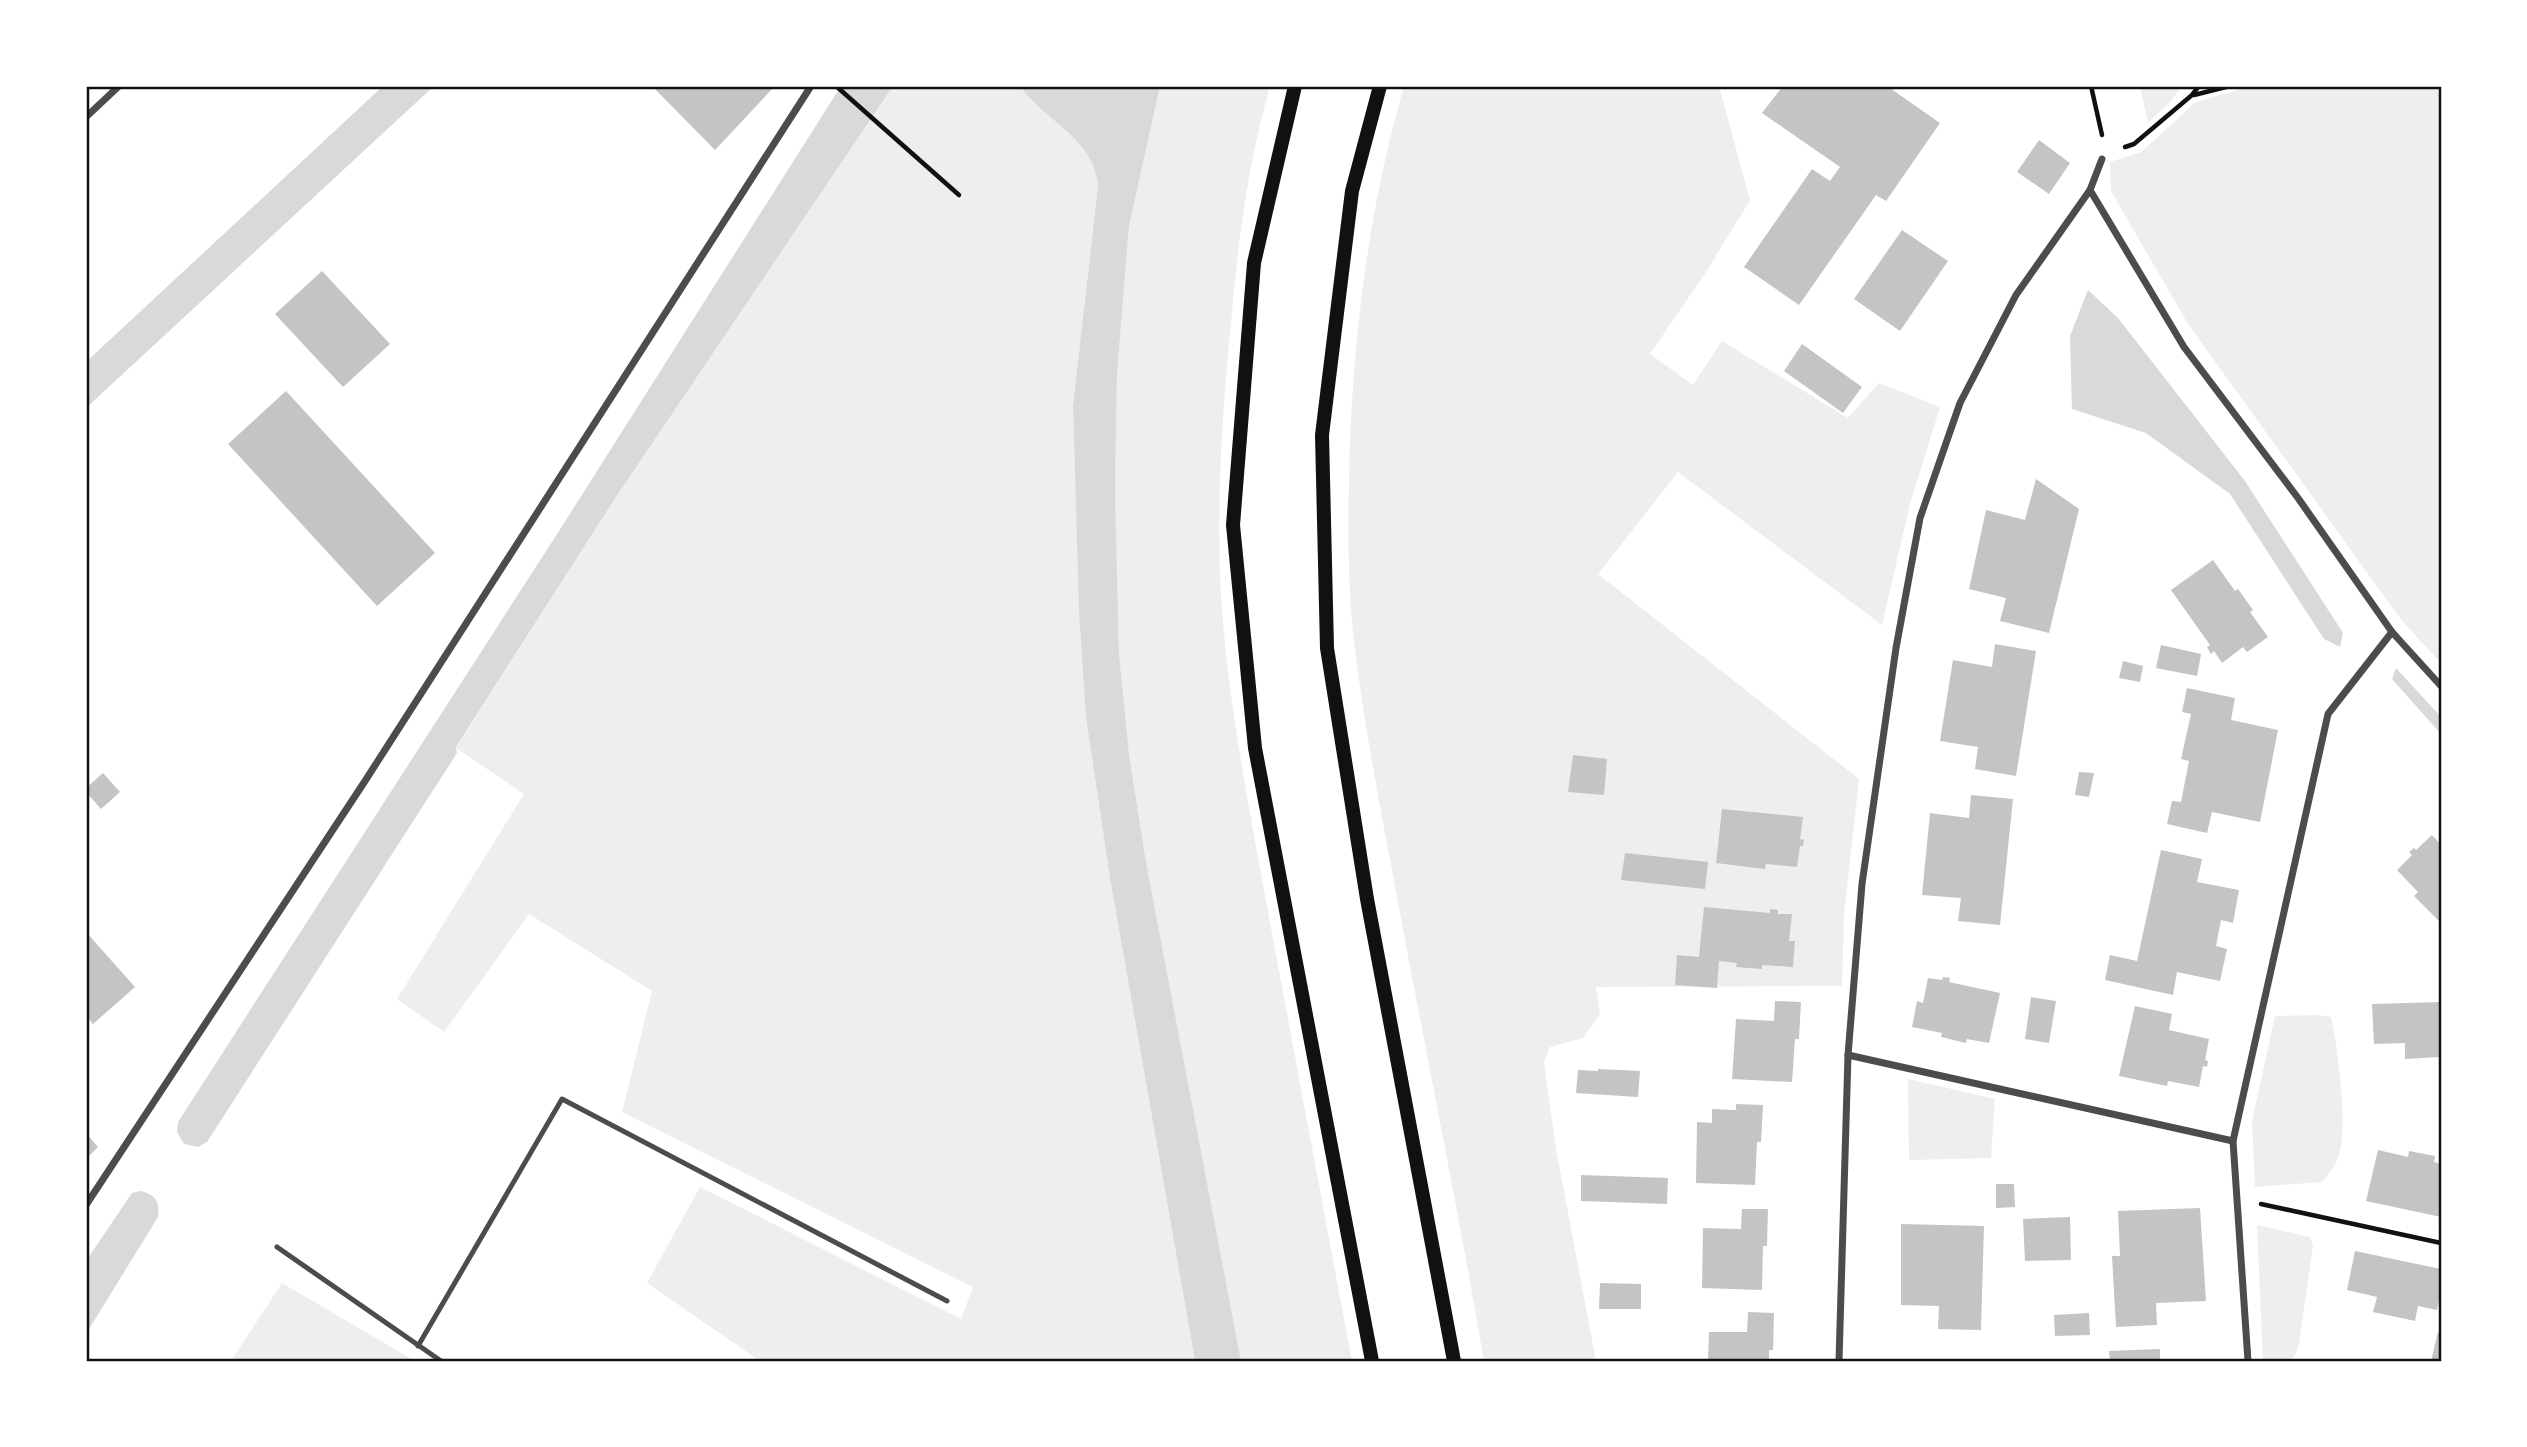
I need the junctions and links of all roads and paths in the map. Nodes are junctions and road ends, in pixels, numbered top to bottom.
1 (119, 86) edge
2 (810, 86) edge
3 (835, 86) edge
4 (1295, 86) edge
5 (1380, 86) edge
6 (2091, 86) edge
7 (2199, 86) edge
8 (2230, 86) edge
9 (2192, 95) junction
10 (86, 117) edge
11 (2104, 156) junction
12 (2090, 190) junction
13 (959, 195) dead end
14 (2392, 632) junction
15 (2441, 686) edge
16 (1848, 1055) junction
17 (2233, 1141) junction
18 (2237, 1199) junction
19 (86, 1205) edge
20 (2441, 1243) edge
21 (277, 1247) dead end
22 (947, 1301) dead end
23 (418, 1346) junction
24 (441, 1361) edge
25 (1372, 1361) edge
26 (1454, 1361) edge
27 (1839, 1361) edge
28 (2248, 1361) edge

1 - 10 street
2 - 19 street
3 - 13 path
4 - 25 main road
5 - 26 main road
6 - 11 path
7 - 9 path
8 - 9 path
9 - 11 path
11 - 12 street
12 - 14 street
12 - 16 street
14 - 15 street
14 - 17 street
16 - 17 street
16 - 27 street
17 - 18 street
18 - 20 path
18 - 28 street
21 - 23 lane
22 - 23 lane
23 - 24 lane

